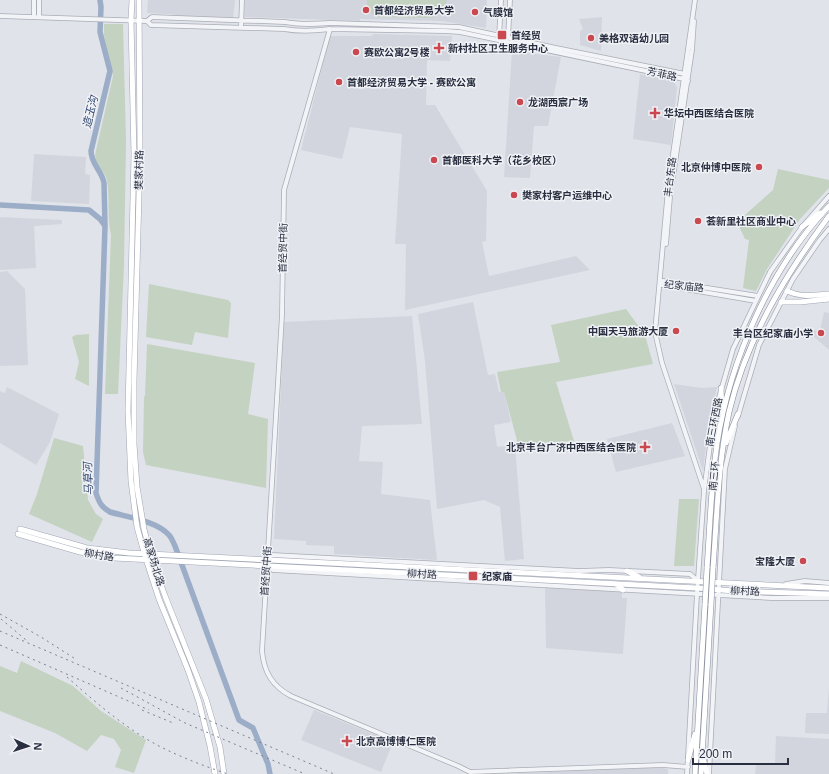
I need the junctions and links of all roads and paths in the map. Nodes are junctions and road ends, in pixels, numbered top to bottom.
1 (34, 0) edge
2 (39, 0) edge
3 (132, 0) edge
4 (139, 0) edge
5 (242, 0) edge
6 (501, 0) edge
7 (510, 0) edge
8 (695, 0) edge
9 (694, 14) junction
10 (0, 16) edge
11 (36, 17) junction
12 (131, 20) junction
13 (138, 20) junction
14 (241, 20) junction
15 (147, 21) junction
16 (240, 27) junction
17 (330, 29) junction
18 (472, 29) junction
19 (471, 35) junction
20 (499, 35) junction
21 (508, 38) junction
22 (498, 40) junction
23 (507, 43) junction
24 (685, 78) junction
25 (829, 196) edge
26 (828, 207) edge
27 (829, 216) edge
28 (802, 227) junction
29 (829, 229) edge
30 (662, 283) junction
31 (787, 290) junction
32 (829, 294) edge
33 (758, 296) junction
34 (807, 296) junction
35 (829, 299) edge
36 (756, 301) junction
37 (806, 301) junction
38 (781, 302) junction
39 (132, 339) junction
40 (721, 388) junction
41 (738, 414) junction
42 (723, 415) junction
43 (723, 451) junction
44 (704, 491) junction
45 (147, 553) junction
46 (300, 557) junction
47 (267, 559) junction
48 (149, 560) junction
49 (362, 560) junction
50 (311, 562) junction
51 (405, 562) junction
52 (349, 564) junction
53 (266, 566) junction
54 (699, 566) junction
55 (413, 567) junction
56 (300, 568) junction
57 (710, 568) junction
58 (525, 569) junction
59 (720, 570) junction
60 (364, 571) junction
61 (579, 571) junction
62 (627, 571) junction
63 (310, 572) junction
64 (423, 574) junction
65 (535, 574) junction
66 (352, 575) junction
67 (568, 575) junction
68 (641, 578) junction
69 (435, 579) junction
70 (698, 581) junction
71 (720, 582) junction
72 (829, 583) edge
73 (616, 584) junction
74 (636, 585) junction
75 (780, 586) junction
76 (697, 588) junction
77 (829, 588) edge
78 (626, 590) junction
79 (719, 592) junction
80 (697, 594) junction
81 (829, 594) edge
82 (829, 598) edge
83 (696, 602) junction
84 (718, 603) junction
85 (698, 724) junction
86 (702, 755) junction
87 (688, 760) junction
88 (688, 767) junction
89 (214, 774) edge
90 (224, 774) edge
91 (687, 774) edge
92 (695, 774) edge
93 (701, 774) edge
94 (708, 774) edge

1 - 11 street
2 - 11 street
3 - 12 main road, 樊家村路
4 - 13 main road, 樊家村路
5 - 14 street
6 - 20 street
7 - 21 street
8 - 9 street, 丰台东路
9 - 24 street, 丰台东路
9 - 24 street, 丰台东路
10 - 11 street
11 - 12 street
12 - 13 street
12 - 39 main road, 樊家村路
13 - 15 street
13 - 39 main road, 樊家村路
14 - 15 street, 芳菲路
14 - 16 street
14 - 18 street, 芳菲路
15 - 16 street, 芳菲路
16 - 17 street, 芳菲路
17 - 19 street, 芳菲路
17 - 47 street, 首经贸中街
18 - 19 street
18 - 20 street, 芳菲路
19 - 22 street, 芳菲路
20 - 21 street, 芳菲路
20 - 22 street
21 - 23 street
21 - 24 street, 芳菲路
22 - 23 street, 芳菲路
23 - 24 street, 芳菲路
24 - 30 street, 丰台东路
25 - 28 street, 南三环西路
26 - 28 main road
26 - 42 main road, 南三环
27 - 43 main road, 南三环
28 - 33 street, 南三环西路
29 - 31 street, 南三环西路
30 - 33 street, 纪家庙路
30 - 36 street, 纪家庙路
30 - 44 street, 丰台东路
31 - 34 main road
31 - 38 street, 南三环西路
32 - 34 main road
33 - 36 street, 南三环西路
34 - 37 main road
35 - 37 main road
36 - 40 street, 南三环西路
37 - 38 main road
38 - 41 street, 南三环西路
39 - 45 main road, 高家场北路
39 - 45 main road, 高家场北路
40 - 42 main road
40 - 44 street, 南三环西路
41 - 43 main road
41 - 59 street, 南三环西路
42 - 57 main road, 南三环
43 - 57 main road, 南三环
44 - 54 street, 南三环西路
45 - 47 main road, 柳村路
45 - 48 main road, 高家场北路
45 - 48 main road, 柳村路
46 - 47 street
46 - 49 street
46 - 50 main road
47 - 50 main road, 柳村路
47 - 53 street, 首经贸中街
48 - 53 main road, 柳村路
48 - 89 main road, 高家场北路
48 - 90 main road, 高家场北路
49 - 51 street
49 - 52 main road
50 - 52 main road, 柳村路
51 - 55 main road
51 - 58 street
52 - 55 main road, 柳村路
53 - 56 main road, 柳村路
53 - 63 street
53 - 88 street, 首经贸中街
54 - 59 street
54 - 70 street, 南三环西路
55 - 65 main road, 柳村路
56 - 60 main road, 柳村路
56 - 63 main road
57 - 85 main road, 南三环, bridge
57 - 86 main road, 南三环, bridge
58 - 61 street
58 - 65 main road
59 - 71 street, 南三环西路
60 - 64 main road, 柳村路
60 - 66 main road
61 - 62 street
61 - 67 main road
62 - 68 main road
62 - 70 street
63 - 66 street
64 - 69 main road
64 - 73 main road, 柳村路
65 - 67 main road, 柳村路
66 - 69 street
67 - 68 main road, 柳村路
68 - 70 main road, 柳村路
69 - 78 street
70 - 71 main road, 柳村路
70 - 76 street, 南三环西路
71 - 75 main road, 柳村路
71 - 79 street, 南三环西路
72 - 75 street
73 - 74 main road, 柳村路
73 - 78 main road
74 - 76 main road, 柳村路
74 - 78 main road
75 - 77 main road, 柳村路
76 - 79 main road, 柳村路
76 - 80 street, 南三环西路
78 - 80 street
79 - 80 street
79 - 81 main road, 柳村路
79 - 82 street
79 - 84 street, 南三环西路
80 - 83 street, 南三环西路
83 - 84 street
83 - 87 street, 南三环西路
84 - 94 street, 南三环西路
85 - 87 main road
85 - 92 main road, 南三环
86 - 93 main road, 南三环
86 - 94 main road
87 - 88 street, 南三环西路
88 - 91 street, 南三环西路

